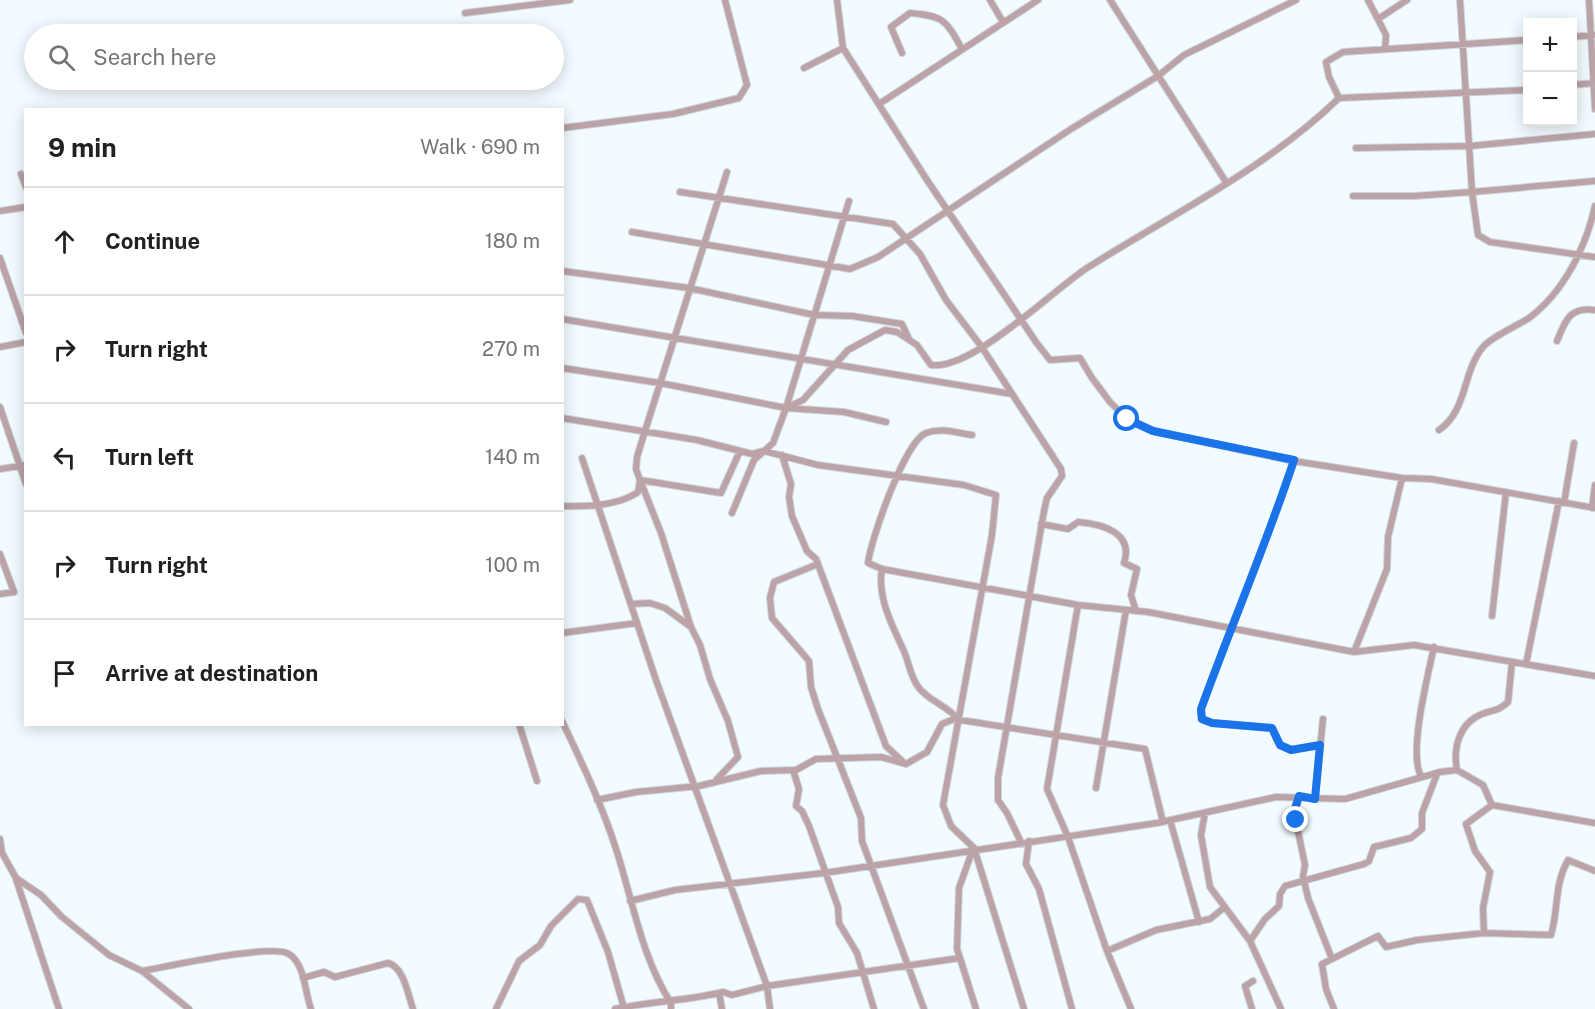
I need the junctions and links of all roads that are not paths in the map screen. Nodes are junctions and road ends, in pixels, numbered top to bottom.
1 (570, 0) edge
2 (725, 0) edge
3 (837, 0) edge
4 (990, 0) edge
5 (1038, 0) edge
6 (1110, 0) edge
7 (1296, 0) edge
8 (1368, 0) edge
9 (1407, 0) edge
10 (1460, 0) edge
11 (1589, 0) edge
12 (465, 13) dead end
13 (1378, 19) junction
14 (1003, 22) junction
15 (1593, 35) edge
16 (1577, 37) edge
17 (1523, 40) edge
18 (1461, 44) junction
19 (843, 48) junction
20 (962, 49) junction
21 (1385, 49) junction
22 (902, 53) dead end
23 (804, 68) dead end
24 (1158, 76) junction
25 (1595, 83) edge
26 (1577, 85) edge
27 (1523, 90) edge
28 (1466, 92) junction
29 (1339, 98) junction
30 (879, 104) junction
31 (1595, 109) edge
32 (564, 128) edge
33 (1595, 134) edge
34 (1470, 146) junction
35 (1356, 148) dead end
36 (727, 172) dead end
37 (21, 174) dead end
38 (1595, 181) edge
39 (24, 182) edge
40 (1226, 182) junction
41 (680, 192) dead end
42 (1472, 192) junction
43 (1353, 196) dead end
44 (720, 197) junction
45 (849, 201) dead end
46 (1595, 206) edge
47 (24, 207) edge
48 (948, 210) junction
49 (0, 211) edge
50 (844, 218) junction
51 (632, 232) dead end
52 (906, 237) junction
53 (704, 246) junction
54 (1579, 255) junction
55 (1595, 257) edge
56 (0, 258) edge
57 (831, 265) junction
58 (564, 272) edge
59 (689, 288) junction
60 (1595, 310) edge
61 (814, 315) junction
62 (564, 319) edge
63 (1024, 320) junction
64 (24, 327) edge
65 (675, 336) junction
66 (909, 339) junction
67 (1557, 341) dead end
68 (24, 342) edge
69 (981, 346) junction
70 (0, 347) edge
71 (801, 359) junction
72 (833, 365) junction
73 (564, 368) edge
74 (660, 382) junction
75 (1012, 394) junction
76 (0, 407) edge
77 (786, 408) junction
78 (564, 418) edge
79 (886, 422) dead end
80 (1439, 430) dead end
81 (645, 431) junction
82 (972, 435) dead end
83 (1574, 443) dead end
84 (740, 451) junction
85 (765, 451) junction
86 (782, 455) junction
87 (582, 458) dead end
88 (1294, 460) junction
89 (22, 466) edge
90 (0, 469) edge
91 (898, 477) junction
92 (1402, 478) junction
93 (640, 480) junction
94 (1595, 485) edge
95 (1506, 492) junction
96 (1562, 502) junction
97 (599, 505) junction
98 (564, 506) edge
99 (1594, 508) edge
100 (732, 513) dead end
101 (1041, 524) junction
102 (0, 554) edge
103 (818, 564) junction
104 (882, 569) junction
105 (981, 589) junction
106 (0, 594) edge
107 (1029, 596) junction
108 (631, 604) junction
109 (1078, 605) junction
110 (1126, 610) junction
111 (1136, 611) junction
112 (1492, 616) dead end
113 (637, 623) junction
114 (691, 627) junction
115 (1231, 627) junction
116 (564, 633) edge
117 (1434, 647) junction
118 (1354, 652) junction
119 (1512, 662) junction
120 (1526, 664) junction
121 (1595, 676) edge
122 (1323, 719) dead end
123 (959, 720) junction
124 (520, 726) edge
125 (564, 726) edge
126 (1007, 726) junction
127 (1055, 735) junction
128 (1103, 743) junction
129 (1320, 745) junction
130 (838, 760) junction
131 (906, 764) junction
132 (793, 770) junction
133 (1457, 770) junction
134 (1440, 772) junction
135 (1421, 776) junction
136 (716, 779) junction
137 (537, 781) dead end
138 (694, 785) junction
139 (1096, 788) dead end
140 (1299, 796) junction
141 (1315, 799) junction
142 (597, 800) junction
143 (1492, 805) junction
144 (1205, 813) junction
145 (1167, 821) junction
146 (1595, 823) edge
147 (1068, 837) junction
148 (0, 839) edge
149 (1029, 841) junction
150 (1021, 842) junction
151 (974, 848) junction
152 (1, 853) edge
153 (872, 866) junction
154 (1595, 871) edge
155 (824, 873) junction
156 (16, 878) junction
157 (1304, 880) junction
158 (728, 883) junction
159 (630, 901) junction
160 (1225, 907) junction
161 (1199, 922) junction
162 (1484, 933) junction
163 (1250, 941) junction
164 (1107, 951) junction
165 (960, 958) junction
166 (1332, 959) junction
167 (908, 964) junction
168 (141, 971) junction
169 (862, 971) junction
170 (303, 978) junction
171 (1254, 981) dead end
172 (766, 986) junction
173 (719, 993) junction
174 (671, 1006) edge
175 (623, 1008) edge
176 (59, 1009) edge
177 (189, 1009) edge
178 (311, 1009) edge
179 (413, 1009) edge
180 (496, 1009) edge
181 (615, 1009) edge
182 (722, 1009) edge
183 (770, 1009) edge
184 (874, 1009) edge
185 (924, 1009) edge
186 (976, 1009) edge
187 (1024, 1009) edge
188 (1072, 1009) edge
189 (1131, 1009) edge
190 (1252, 1009) edge
191 (1281, 1009) edge
192 (1334, 1009) edge

1 - 12 street
2 - 32 street
3 - 19 street
4 - 14 street
5 - 14 street
6 - 24 street
7 - 24 street
8 - 13 street
9 - 13 street
10 - 18 street
11 - 15 street
13 - 21 street
14 - 20 street
15 - 16 street
15 - 25 street
17 - 18 street
18 - 21 street
18 - 28 street
19 - 23 street
19 - 30 street
20 - 22 street
20 - 30 street
21 - 29 street
24 - 40 street
24 - 48 street
25 - 26 street
25 - 31 street
27 - 28 street
28 - 29 street
28 - 34 street
29 - 40 street
30 - 48 street
33 - 34 street
34 - 35 street
34 - 42 street
36 - 44 street
37 - 39 street
38 - 42 street
40 - 63 street
41 - 44 street
42 - 43 street
42 - 54 street
44 - 50 street
44 - 53 street
45 - 50 street
46 - 54 street
47 - 49 street
48 - 52 street
48 - 63 street
50 - 52 street
50 - 57 street
51 - 53 street
52 - 57 street
52 - 69 street
53 - 57 street
53 - 59 street
54 - 55 street
54 - 80 street
56 - 64 street
57 - 61 street
58 - 59 street
59 - 61 street
59 - 65 street
60 - 67 street
61 - 66 street
61 - 71 street
62 - 65 street
63 - 69 street
63 - 88 street
65 - 71 street
65 - 74 street
66 - 69 street
66 - 72 street
68 - 70 street
69 - 75 street
71 - 72 street
71 - 77 street
72 - 75 street
72 - 77 street
73 - 74 street
74 - 77 street
74 - 81 street
75 - 101 street
76 - 89 street
77 - 79 street
77 - 85 street
78 - 81 street
81 - 84 street
81 - 93 street
82 - 91 street
83 - 96 street
84 - 85 street
84 - 93 street
85 - 86 street
85 - 100 street
86 - 91 street
86 - 103 street
87 - 97 street
88 - 92 street
88 - 115 street
89 - 90 street
91 - 104 street
91 - 105 street
92 - 95 street
92 - 118 street
93 - 97 street
93 - 114 street
94 - 99 street
95 - 96 street
95 - 112 street
96 - 99 street
96 - 120 street
97 - 98 street
97 - 108 street
101 - 107 street
101 - 111 street
102 - 106 street
103 - 130 street
103 - 131 street
104 - 105 street
104 - 123 street
105 - 107 street
105 - 123 street
107 - 109 street
107 - 126 street
108 - 113 street
108 - 114 street
109 - 110 street
109 - 127 street
110 - 111 street
110 - 128 street
111 - 115 street
113 - 116 street
113 - 138 street
114 - 136 street
115 - 118 street
115 - 129 street
117 - 118 street
117 - 119 street
117 - 135 street
119 - 120 street
119 - 133 street
120 - 121 street
122 - 129 street
123 - 126 street
123 - 131 street
123 - 151 street
124 - 137 street
125 - 142 street
126 - 127 street
126 - 150 street
127 - 128 street
127 - 147 street
128 - 139 street
128 - 145 street
129 - 141 street
130 - 131 street
130 - 132 street
130 - 153 street
132 - 136 street
132 - 155 street
133 - 134 street
133 - 143 street
134 - 135 street
134 - 157 street
135 - 141 street
136 - 138 street
138 - 142 street
138 - 158 street
140 - 141 street
140 - 144 street
140 - 157 street
142 - 159 street
143 - 146 street
143 - 162 street
144 - 145 street
144 - 160 street
145 - 147 street
145 - 161 street
147 - 149 street
147 - 164 street
148 - 152 street
149 - 150 street
149 - 188 street
150 - 151 street
151 - 153 street
151 - 165 street
151 - 187 street
152 - 156 street
153 - 155 street
153 - 167 street
154 - 162 street
155 - 158 street
155 - 169 street
156 - 168 street
156 - 176 street
157 - 163 street
157 - 166 street
158 - 159 street
158 - 172 street
159 - 174 street
160 - 161 street
160 - 163 street
161 - 164 street
162 - 166 street
163 - 191 street
164 - 189 street
165 - 167 street
165 - 186 street
166 - 192 street
167 - 169 street
167 - 185 street
168 - 170 street
168 - 177 street
169 - 172 street
169 - 184 street
170 - 178 street
170 - 179 street
171 - 190 street
172 - 173 street
172 - 183 street
173 - 174 street
173 - 182 street
174 - 175 street
175 - 180 street
175 - 181 street

